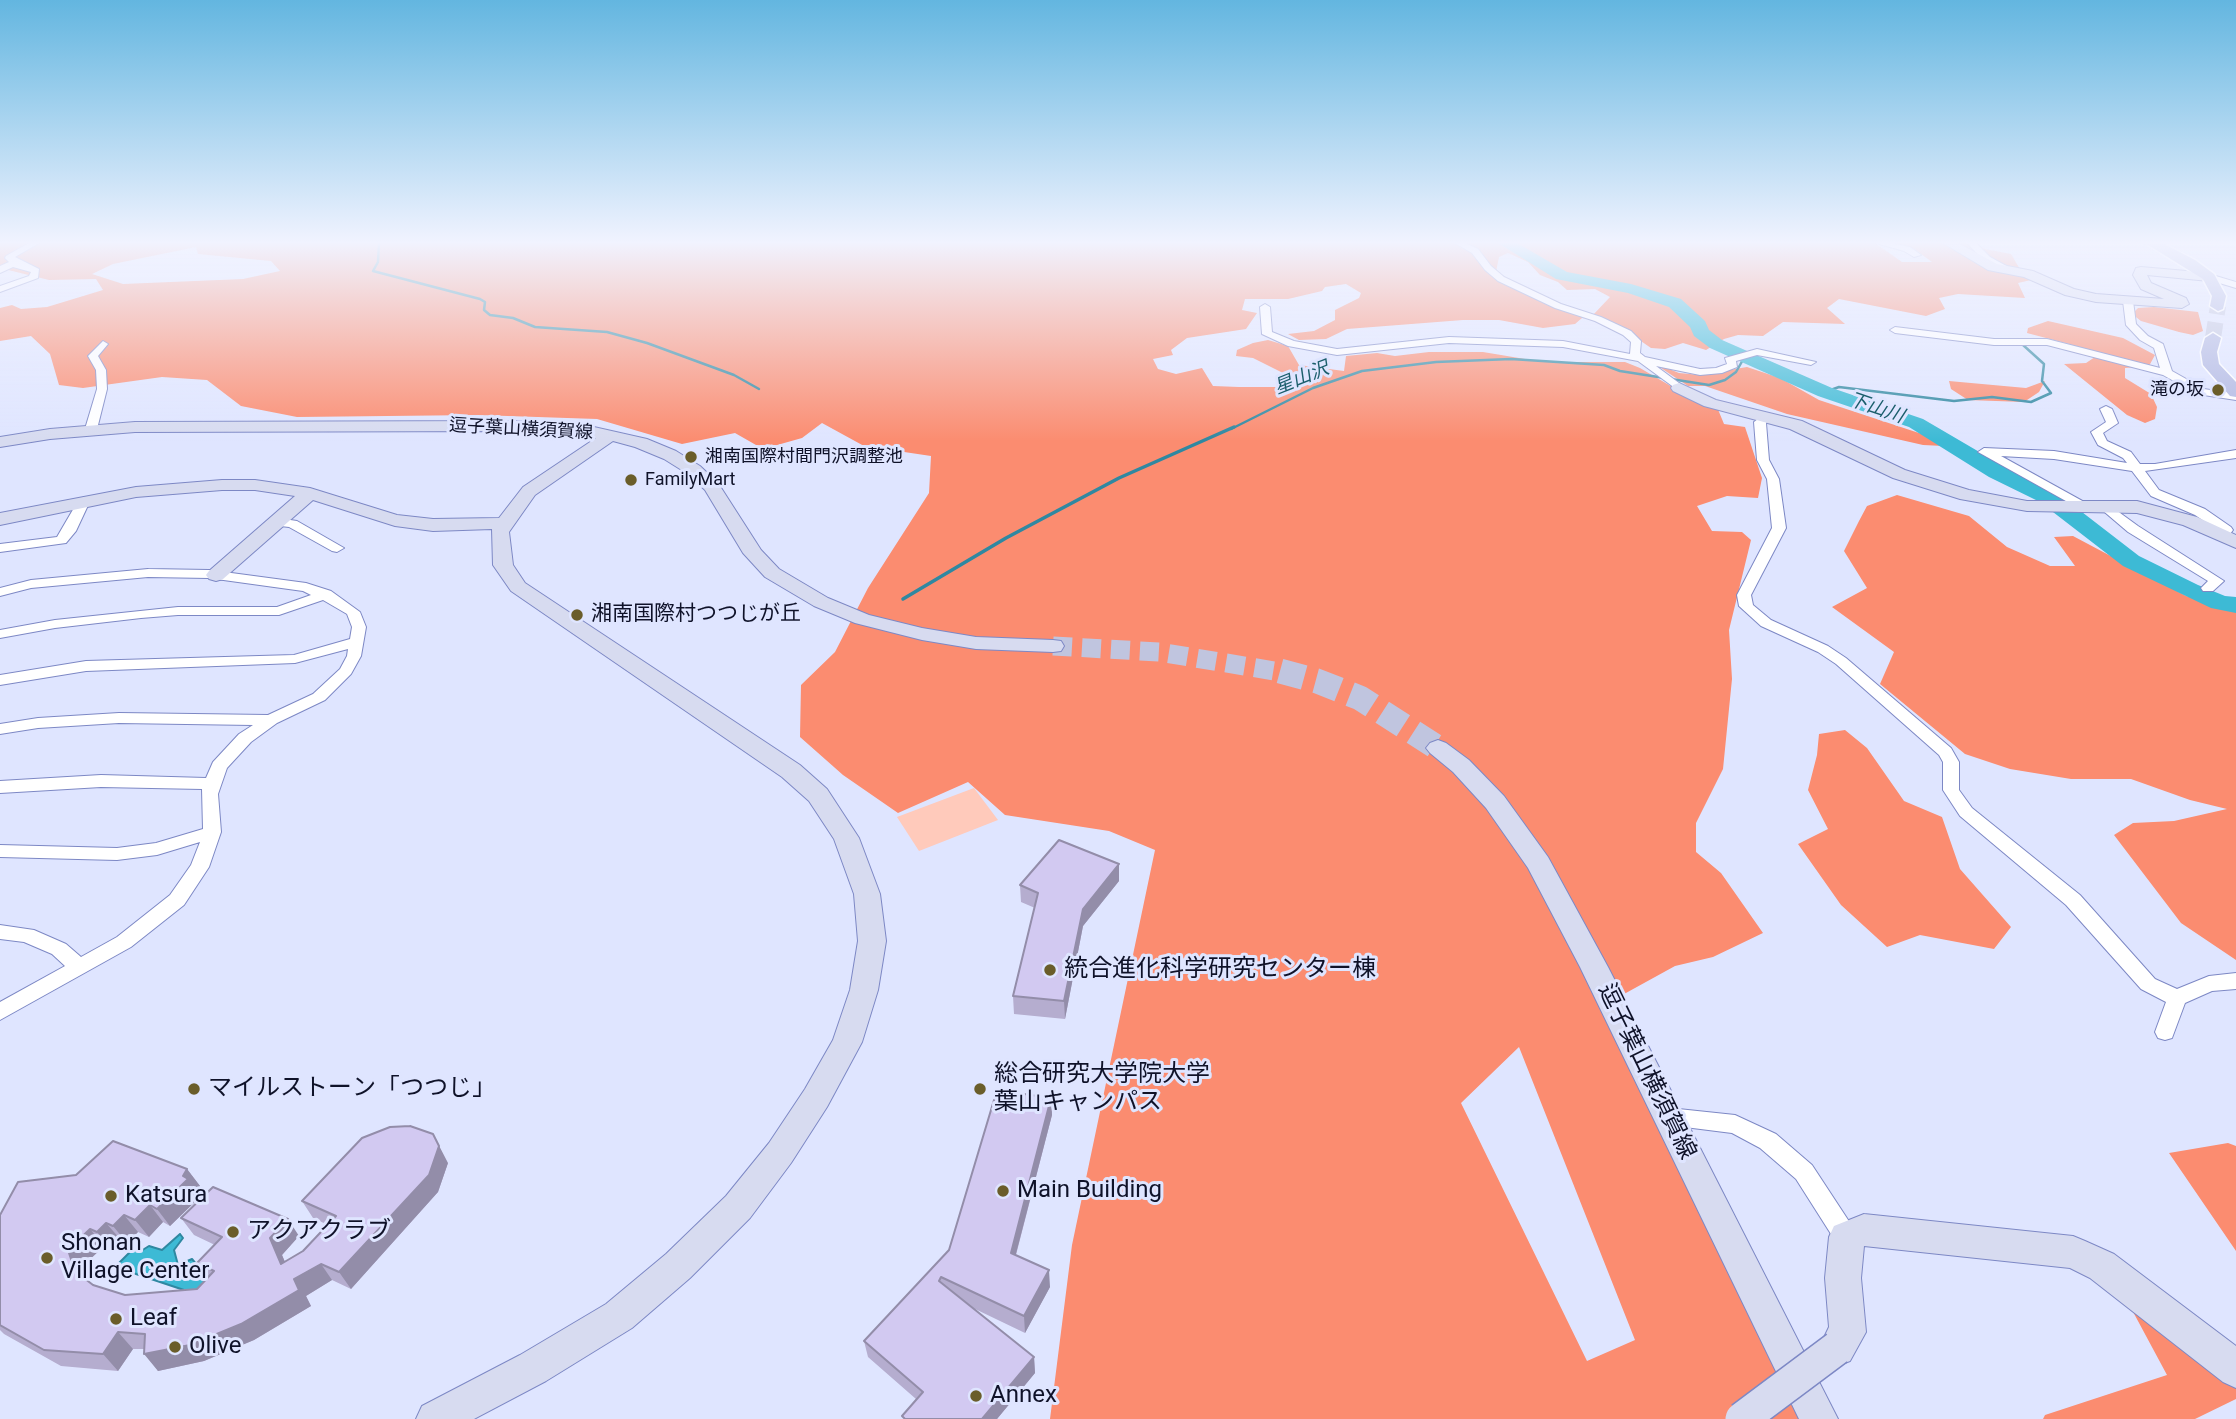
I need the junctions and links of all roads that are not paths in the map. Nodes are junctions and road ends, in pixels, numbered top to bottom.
1 (1265, 309) edge
2 (1568, 309) edge
3 (2129, 309) edge
4 (1895, 330) dead end
5 (2213, 338) tunnel mouth
6 (103, 344) dead end
7 (1643, 361) junction
8 (1811, 362) dead end
9 (2167, 373) junction
10 (1679, 388) joint
11 (2236, 391) edge
12 (2236, 397) edge
13 (2106, 409) dead end
14 (1766, 416) junction
15 (91, 429) junction
16 (611, 435) junction
17 (0, 442) edge
18 (2236, 454) edge
19 (2134, 468) junction
20 (310, 493) junction
21 (84, 501) junction
22 (2079, 506) junction
23 (2105, 506) junction
24 (0, 519) edge
25 (277, 522) junction
26 (504, 523) junction
27 (2229, 539) edge
28 (0, 548) edge
29 (337, 548) dead end
30 (216, 575) junction
31 (2208, 588) dead end
32 (0, 592) edge
33 (326, 594) junction
34 (0, 634) edge
35 (355, 642) junction
36 (1053, 646) tunnel mouth
37 (0, 680) edge
38 (271, 720) junction
39 (0, 729) edge
40 (1438, 748) tunnel mouth
41 (211, 784) junction
42 (0, 787) edge
43 (212, 832) junction
44 (0, 851) edge
45 (0, 932) edge
46 (79, 967) junction
47 (2236, 981) edge
48 (2177, 998) junction
49 (0, 1012) edge
50 (2165, 1032) dead end
51 (1669, 1117) junction
52 (1846, 1237) junction
53 (2236, 1369) edge
54 (435, 1419) edge
55 (1742, 1419) edge
56 (1819, 1419) edge

1 - 7 street
2 - 7 street
3 - 9 street
4 - 9 street
5 - 11 main road
6 - 15 street
7 - 8 street
7 - 10 street
9 - 12 street
10 - 14 street
13 - 19 street
14 - 22 street
14 - 48 street
15 - 16 street, 逗子葉山横須賀線
15 - 17 street, 逗子葉山横須賀線
16 - 26 street
16 - 36 street, 逗子葉山横須賀線
18 - 19 street
19 - 22 street
19 - 27 street
20 - 21 street
20 - 25 street
20 - 26 street
21 - 24 street
21 - 28 street
22 - 23 street
23 - 27 street
23 - 31 street
25 - 29 street
25 - 30 street
26 - 54 street
30 - 32 street
30 - 33 street
33 - 34 street
33 - 35 street
35 - 37 street
35 - 38 street
38 - 39 street
38 - 41 street
40 - 51 street, 逗子葉山横須賀線
41 - 42 street
41 - 43 street
43 - 44 street
43 - 46 street
45 - 46 street
46 - 49 street
47 - 48 street
48 - 50 street
51 - 52 street
51 - 56 street, 逗子葉山横須賀線
52 - 53 street
52 - 55 street, bridge

